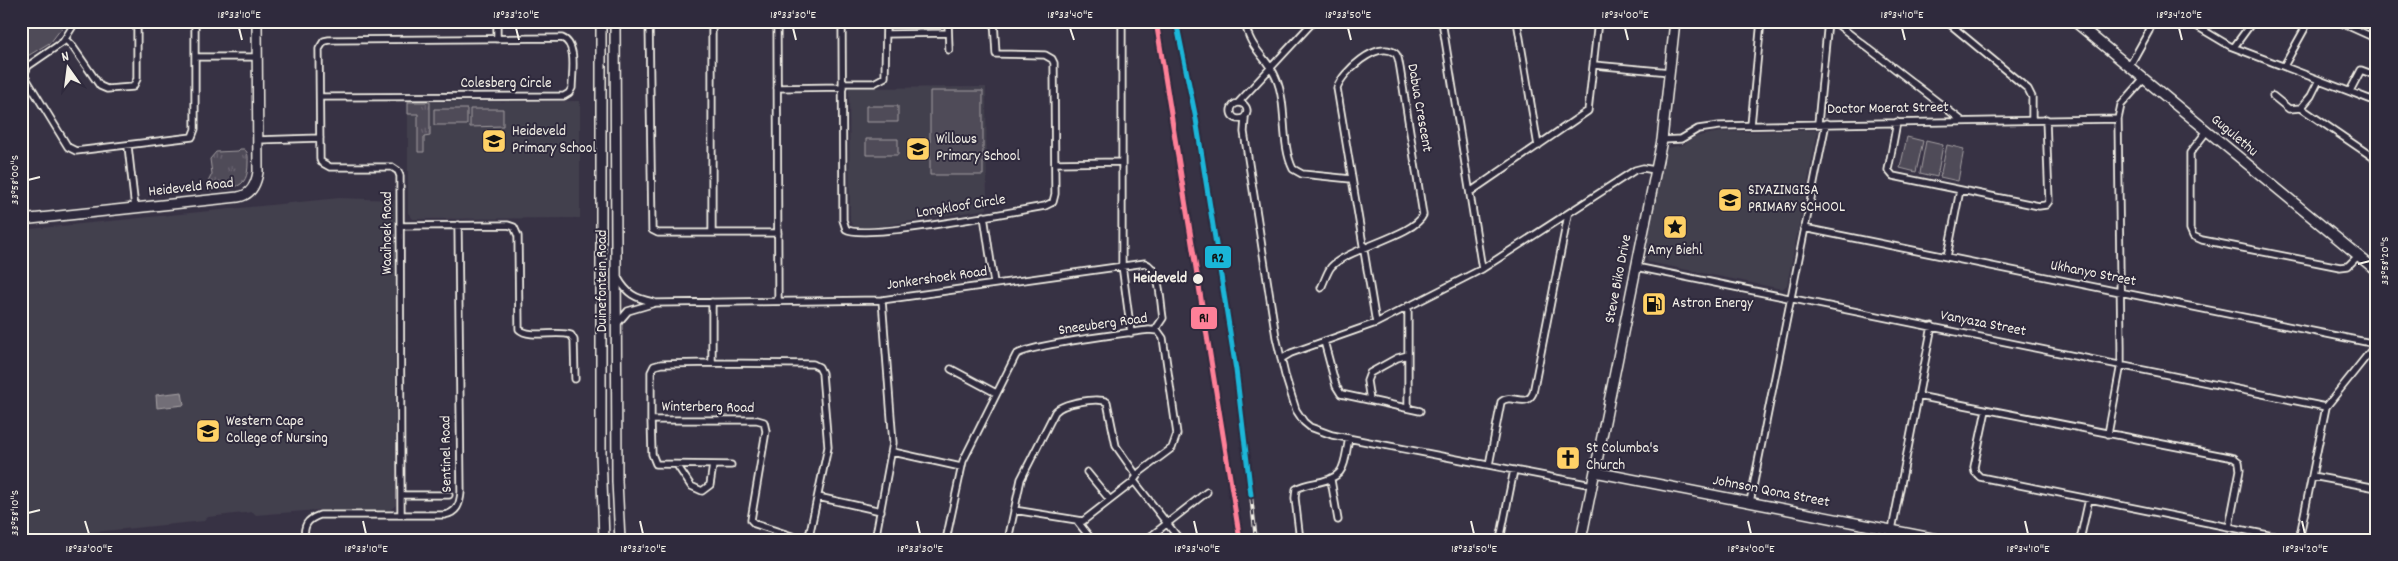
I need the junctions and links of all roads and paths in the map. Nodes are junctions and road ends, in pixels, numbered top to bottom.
1 (76, 21) edge
2 (137, 21) edge
3 (194, 21) edge
4 (257, 21) edge
5 (497, 21) edge
6 (600, 21) edge
7 (615, 21) edge
8 (649, 21) edge
9 (712, 21) edge
10 (777, 21) edge
11 (842, 21) edge
12 (886, 21) edge
13 (948, 21) edge
14 (994, 21) edge
15 (1122, 21) edge
16 (1245, 21) edge
17 (1314, 21) edge
18 (1442, 21) edge
19 (1517, 21) edge
20 (1598, 21) edge
21 (1674, 21) edge
22 (1761, 21) edge
23 (1828, 21) edge
24 (1833, 21) edge
25 (1946, 21) edge
26 (2074, 21) edge
27 (2152, 21) edge
28 (2188, 21) edge
29 (2211, 21) edge
30 (2253, 21) edge
31 (2310, 21) edge
32 (2337, 21) edge
33 (2204, 30) junction
34 (948, 33) junction
35 (886, 34) junction
36 (65, 39) junction
37 (497, 39) junction
38 (2377, 39) edge
39 (322, 42) joint
40 (2234, 47) junction
41 (948, 50) dead end
42 (195, 57) junction
43 (257, 57) junction
44 (1594, 66) junction
45 (2284, 66) junction
46 (2129, 67) junction
47 (1271, 69) junction
48 (1670, 72) junction
49 (2377, 76) edge
50 (2144, 79) junction
51 (2319, 80) junction
52 (843, 85) junction
53 (777, 88) junction
54 (2350, 91) junction
55 (1250, 92) junction
56 (2273, 96) dead end
57 (320, 98) junction
58 (2377, 102) edge
59 (1238, 103) junction
60 (1246, 106) junction
61 (2301, 108) junction
62 (1242, 119) junction
63 (2046, 119) junction
64 (2118, 119) junction
65 (1961, 120) junction
66 (2032, 120) junction
67 (1897, 122) junction
68 (1818, 123) junction
69 (1826, 123) junction
70 (1751, 125) junction
71 (2207, 131) junction
72 (320, 138) junction
73 (257, 140) junction
74 (1662, 140) junction
75 (128, 146) junction
76 (1538, 146) junction
77 (2377, 160) edge
78 (1121, 162) junction
79 (1055, 163) junction
80 (1655, 170) junction
81 (1351, 179) junction
82 (1960, 190) junction
83 (1470, 192) junction
84 (135, 208) junction
85 (1568, 215) junction
86 (984, 216) junction
87 (21, 220) edge
88 (458, 225) junction
89 (400, 226) junction
90 (1804, 228) junction
91 (712, 233) junction
92 (778, 233) junction
93 (1364, 250) junction
94 (2358, 256) junction
95 (1946, 257) junction
96 (1122, 265) junction
97 (1636, 267) junction
98 (1482, 269) junction
99 (2377, 272) edge
100 (617, 276) junction
101 (994, 283) junction
102 (1321, 288) dead end
103 (2121, 292) junction
104 (1790, 298) junction
105 (882, 300) junction
106 (778, 301) junction
107 (712, 302) junction
108 (655, 303) junction
109 (1408, 306) junction
110 (1376, 323) junction
111 (617, 324) junction
112 (1932, 326) junction
113 (1155, 330) junction
114 (1131, 333) junction
115 (1276, 337) junction
116 (1324, 341) junction
117 (2376, 344) edge
118 (1291, 353) junction
119 (1408, 354) junction
120 (1281, 359) junction
121 (712, 363) junction
122 (2121, 364) junction
123 (951, 369) dead end
124 (574, 379) dead end
125 (996, 393) junction
126 (1918, 396) junction
127 (1370, 400) junction
128 (2326, 407) junction
129 (1408, 408) junction
130 (1986, 410) junction
131 (1420, 411) dead end
132 (652, 420) junction
133 (2108, 434) junction
134 (1349, 438) junction
135 (893, 452) junction
136 (677, 465) junction
137 (713, 465) junction
138 (732, 465) dead end
139 (1489, 465) junction
140 (961, 467) junction
141 (1514, 470) junction
142 (1087, 472) dead end
143 (1595, 472) junction
144 (2312, 476) junction
145 (1136, 478) junction
146 (1331, 480) junction
147 (1588, 484) junction
148 (2377, 488) edge
149 (1207, 492) dead end
150 (401, 495) junction
151 (449, 496) dead end
152 (818, 497) junction
153 (2088, 499) junction
154 (1110, 500) junction
155 (1750, 502) junction
156 (881, 510) junction
157 (1014, 510) junction
158 (402, 515) junction
159 (1338, 520) dead end
160 (1077, 521) junction
161 (1167, 523) junction
162 (2229, 527) junction
163 (1892, 529) junction
164 (304, 540) edge
165 (604, 540) edge
166 (620, 540) edge
167 (875, 540) edge
168 (946, 540) edge
169 (1008, 540) edge
170 (1092, 540) edge
171 (1146, 540) edge
172 (1180, 540) edge
173 (1300, 540) edge
174 (1500, 540) edge
175 (1581, 540) edge
176 (1890, 540) edge
177 (1942, 540) edge
178 (2080, 540) edge
179 (2293, 540) edge
180 (2299, 540) edge

1 - 36 street
2 - 36 street
3 - 42 street
4 - 43 main road, Heideveld Road
5 - 37 street
6 - 165 main road, Duinefontein Road
7 - 100 main road, Duinefontein Road
8 - 91 street
9 - 91 street
10 - 53 street
11 - 52 street, Longkloof Circle
12 - 35 street
13 - 34 street
14 - 79 street, Longkloof Circle
15 - 78 street
16 - 47 street
17 - 47 street
18 - 83 street
19 - 76 street
20 - 44 street
21 - 48 main road, Steve Biko Drive
22 - 70 street
23 - 68 street
24 - 65 street
25 - 66 street
26 - 46 main road, Gugulethu
27 - 46 street
28 - 33 street
29 - 33 street
30 - 40 street
31 - 45 street
32 - 38 street
33 - 40 street
34 - 35 street
34 - 41 street
35 - 52 street
36 - 75 street
37 - 39 street, Colesberg Circle
37 - 57 street, Colesberg Circle
39 - 57 street, Waaihoek Road
40 - 45 street
42 - 43 street
42 - 75 street
43 - 73 main road, Heideveld Road
44 - 48 street
44 - 76 street
45 - 51 street
46 - 50 main road, Gugulethu
47 - 55 street
47 - 81 street
48 - 74 main road, Steve Biko Drive
49 - 54 street
50 - 64 street
50 - 71 main road, Gugulethu
51 - 54 street
51 - 61 street
52 - 53 street
52 - 86 street, Longkloof Circle
53 - 92 street
54 - 58 street
55 - 59 street
55 - 60 street
56 - 61 street
57 - 72 street, Waaihoek Road
59 - 60 street
59 - 62 street
60 - 62 street
61 - 77 street
62 - 115 street
63 - 64 street, Doctor Moerat Street
63 - 66 street, Doctor Moerat Street
63 - 82 street
64 - 103 street
65 - 66 street, Doctor Moerat Street
65 - 67 street, Doctor Moerat Street
67 - 69 street, Doctor Moerat Street
67 - 82 street
68 - 69 street, Doctor Moerat Street
68 - 70 street, Doctor Moerat Street
69 - 90 street
70 - 74 street, Doctor Moerat Street
71 - 94 main road, Gugulethu
71 - 94 street
72 - 73 street
72 - 89 street, Waaihoek Road
73 - 84 main road, Heideveld Road
74 - 80 main road, Steve Biko Drive
75 - 84 street
76 - 83 street
78 - 79 street
78 - 96 street
79 - 86 street, Longkloof Circle
80 - 85 street
80 - 97 main road, Steve Biko Drive
81 - 93 street, Dabua Crescent
81 - 93 street, Dabua Crescent
82 - 95 street
83 - 98 street
84 - 87 main road, Heideveld Road
85 - 98 street
85 - 139 street
86 - 101 street
88 - 89 street
88 - 124 street
88 - 158 street, Sentinel Road
89 - 150 street, Waaihoek Road
90 - 95 street, Ukhanyo Street
90 - 104 street
91 - 92 street
92 - 106 street
93 - 102 street
93 - 110 street, Dabua Crescent
94 - 99 main road, Gugulethu
95 - 103 street, Ukhanyo Street
96 - 101 street, Jonkershoek Road
96 - 113 street, Jonkershoek Road
96 - 114 street
97 - 104 street, Vanyaza Street
97 - 143 main road, Steve Biko Drive
98 - 109 street
100 - 108 street, Jonkershoek Road
100 - 111 main road, Duinefontein Road
101 - 105 street, Jonkershoek Road
103 - 117 street, Ukhanyo Street
103 - 122 street
104 - 112 street, Vanyaza Street
104 - 155 street
105 - 106 street, Jonkershoek Road
105 - 135 street
106 - 107 street, Jonkershoek Road
107 - 108 street, Jonkershoek Road
107 - 121 street
108 - 111 street, Jonkershoek Road
109 - 110 street
109 - 119 street
110 - 116 street
111 - 166 main road, Duinefontein Road
112 - 122 street, Vanyaza Street
112 - 126 street
113 - 114 street, Sneeuberg Road
113 - 145 street, Sneeuberg Road
114 - 125 street, Sneeuberg Road
115 - 118 street
115 - 120 street
116 - 118 street
116 - 127 street
117 - 128 street
118 - 120 street
119 - 127 street
119 - 129 street
120 - 134 street
121 - 132 street, Winterberg Road
121 - 152 street, Winterberg Road
122 - 128 street, Vanyaza Street
122 - 133 street
123 - 125 street
125 - 140 street, Sneeuberg Road
126 - 130 street
126 - 163 street
127 - 129 street
128 - 144 street
129 - 131 street
130 - 133 street
130 - 153 street
132 - 136 street
132 - 152 street, Winterberg Road
133 - 162 street
134 - 139 street
134 - 146 street
135 - 140 street
135 - 156 street
136 - 137 street
136 - 137 street
137 - 138 street
139 - 141 street
140 - 168 street, Sneeuberg Road
141 - 147 street
141 - 174 street
142 - 154 street
143 - 147 main road, Steve Biko Drive
143 - 155 main road, Johnson Qona Street
144 - 148 street
144 - 180 street
145 - 154 street, Sneeuberg Road
145 - 157 street
145 - 161 street
146 - 159 street
146 - 173 street
147 - 175 main road, Steve Biko Drive
149 - 161 street
150 - 151 street
150 - 158 street, Waaihoek Road
152 - 156 street
153 - 162 street
153 - 178 street
154 - 160 street, Sneeuberg Road
155 - 163 main road, Johnson Qona Street
156 - 167 street
157 - 160 street
157 - 169 street
158 - 164 street, Sentinel Road
160 - 170 street
161 - 171 street
161 - 172 street
162 - 179 street
163 - 176 street
163 - 177 main road, Johnson Qona Street

